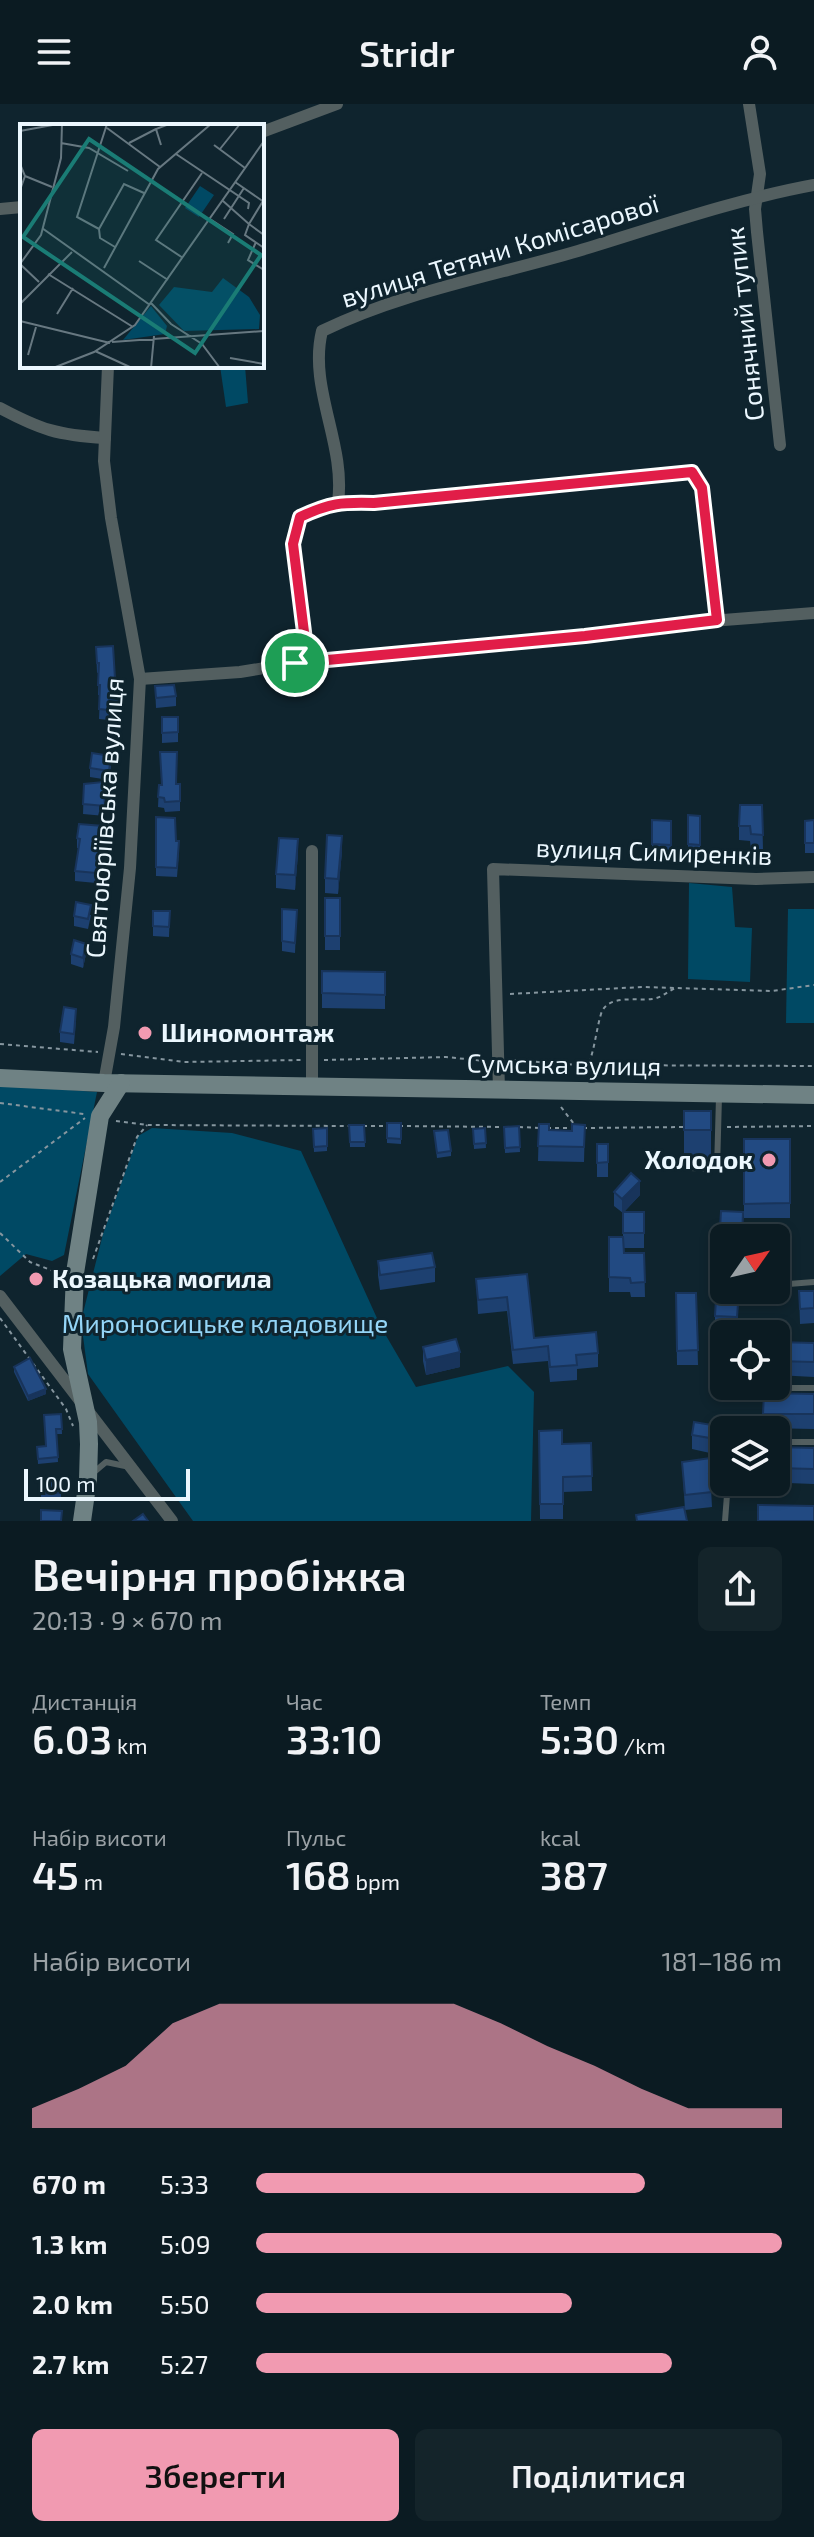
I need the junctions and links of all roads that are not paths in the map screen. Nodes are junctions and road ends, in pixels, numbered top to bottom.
1 (337, 104) edge
2 (749, 104) edge
3 (264, 131) edge
4 (814, 185) edge
5 (759, 197) junction
6 (20, 207) edge
7 (0, 209) edge
8 (108, 368) edge
9 (0, 408) edge
10 (105, 438) junction
11 (780, 445) dead end
12 (338, 502) junction
13 (814, 613) edge
14 (717, 620) junction
15 (295, 663) junction
16 (140, 679) junction
17 (312, 851) dead end
18 (814, 877) edge
19 (0, 1078) edge
20 (113, 1083) junction
21 (312, 1087) junction
22 (499, 1090) junction
23 (719, 1094) junction
24 (814, 1095) edge
25 (689, 1168) dead end
26 (814, 1282) edge
27 (790, 1284) edge
28 (0, 1296) edge
29 (790, 1388) edge
30 (814, 1388) edge
31 (83, 1403) junction
32 (790, 1442) edge
33 (814, 1442) edge
34 (135, 1472) junction
35 (88, 1479) junction
36 (727, 1496) edge
37 (82, 1521) edge
38 (172, 1521) edge
39 (725, 1521) edge

1 - 3 street
2 - 5 street, Сонячний тупик
4 - 5 street, вулиця Тетяни Комісарової
5 - 11 street, Сонячний тупик
5 - 12 street, вулиця Тетяни Комісарової
6 - 7 street
8 - 10 street, Святоюріївська вулиця
9 - 10 street
10 - 16 street, Святоюріївська вулиця
12 - 14 street
12 - 15 street
13 - 14 street
14 - 15 street
15 - 16 street
16 - 20 street, Святоюріївська вулиця
17 - 21 street
18 - 22 street, вулиця Симиренків
19 - 20 main road, Сумська вулиця
20 - 21 main road, Сумська вулиця
20 - 31 main road
21 - 22 main road, Сумська вулиця
22 - 23 main road, Сумська вулиця
23 - 24 main road, Сумська вулиця
23 - 25 lane
26 - 27 lane
28 - 31 street
29 - 30 lane
31 - 34 street
31 - 35 main road
32 - 33 lane
34 - 35 lane
34 - 38 street
35 - 37 main road
36 - 39 lane

